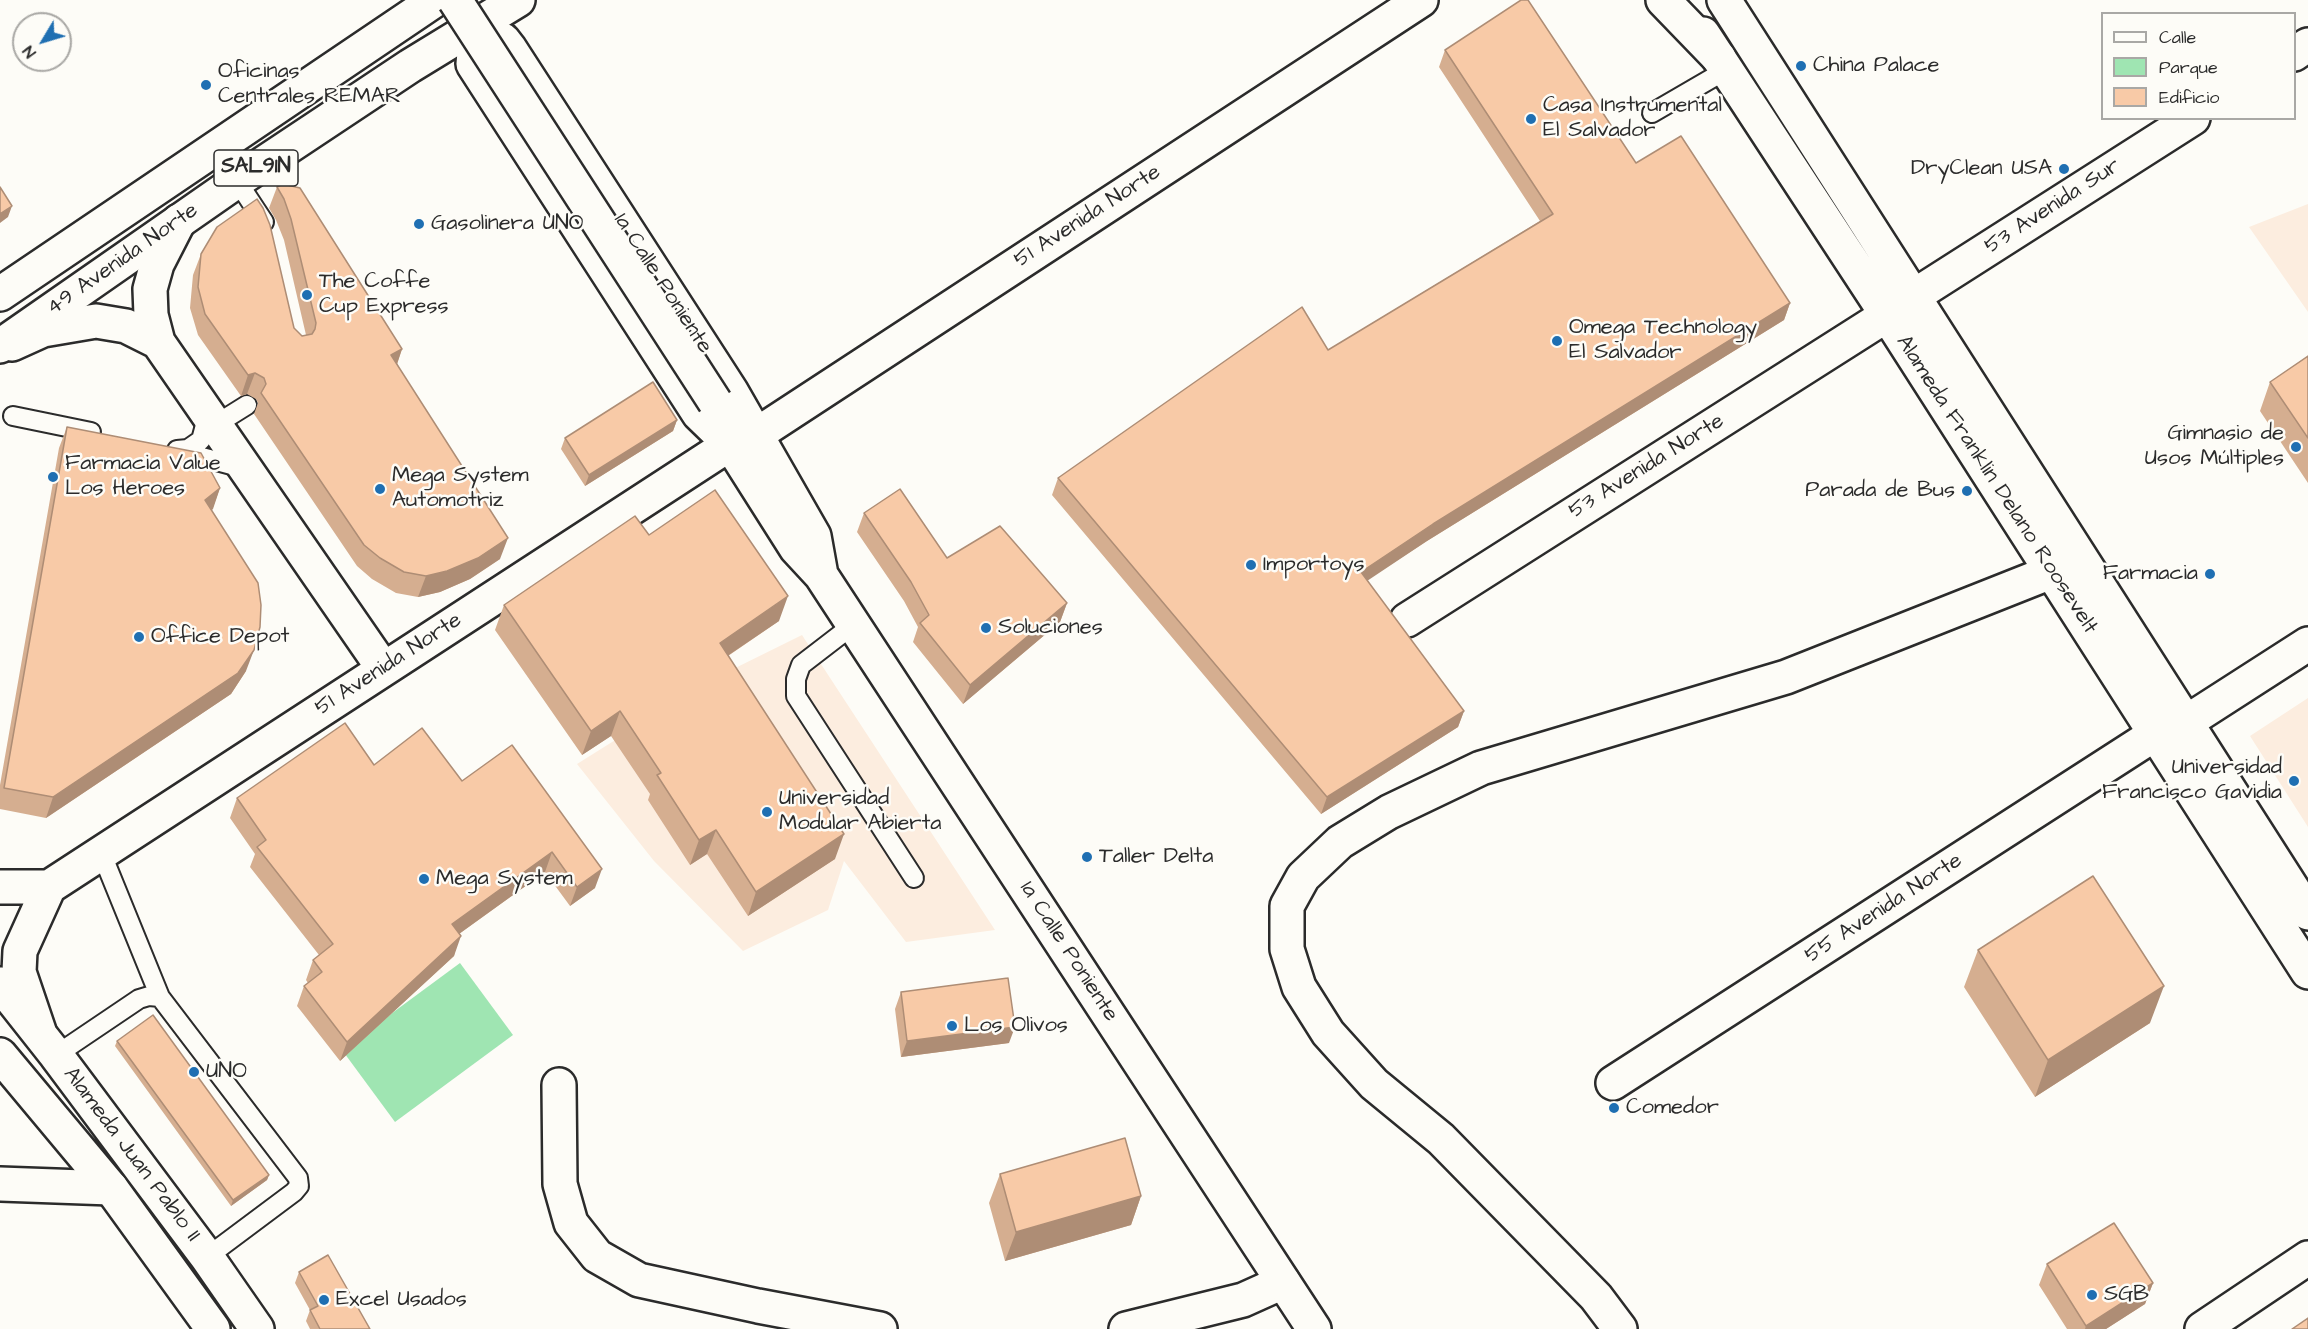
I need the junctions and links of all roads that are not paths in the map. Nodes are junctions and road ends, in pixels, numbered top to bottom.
1 (403, 0) edge
2 (435, 0) edge
3 (455, 0) edge
4 (518, 0) edge
5 (530, 0) edge
6 (1421, 0) edge
7 (1664, 0) edge
8 (1681, 0) edge
9 (1724, 0) edge
10 (388, 32) junction
11 (510, 49) junction
12 (1723, 64) junction
13 (410, 66) junction
14 (477, 70) junction
15 (1652, 113) dead end
16 (2190, 120) edge
17 (237, 181) junction
18 (179, 221) junction
19 (269, 233) edge
20 (0, 294) edge
21 (1914, 296) junction
22 (1887, 315) junction
23 (158, 342) junction
24 (0, 348) edge
25 (247, 405) edge
26 (13, 416) dead end
27 (212, 420) junction
28 (107, 436) edge
29 (743, 440) junction
30 (246, 469) junction
31 (2051, 572) junction
32 (1407, 620) dead end
33 (853, 624) junction
34 (2308, 644) edge
35 (383, 668) junction
36 (2170, 729) junction
37 (101, 852) junction
38 (914, 878) dead end
39 (0, 887) edge
40 (49, 887) junction
41 (2308, 913) edge
42 (2308, 972) edge
43 (0, 984) edge
44 (160, 996) junction
45 (49, 1045) junction
46 (0, 1054) edge
47 (1613, 1083) dead end
48 (559, 1085) dead end
49 (0, 1184) edge
50 (111, 1188) junction
51 (207, 1257) junction
52 (2308, 1258) edge
53 (1283, 1282) junction
54 (213, 1329) edge
55 (257, 1329) edge
56 (880, 1329) edge
57 (1126, 1329) edge
58 (1314, 1329) edge
59 (1620, 1329) edge
60 (2202, 1329) edge

1 - 10 street
2 - 10 street, 49 Avenida Norte / SAL91N
3 - 29 street, 1a Calle Poniente, bridge
4 - 13 street, 49 Avenida Norte / SAL91N
5 - 11 street
6 - 29 street, 51 Avenida Norte
7 - 12 street
8 - 12 street, Alameda Franklin Delano Roosevelt
9 - 21 street, Alameda Franklin Delano Roosevelt
10 - 20 street, 49 Avenida Norte / SAL91N
11 - 14 street
11 - 29 street, 1a Calle Poniente
12 - 15 lane
12 - 22 street, Alameda Franklin Delano Roosevelt
13 - 14 street
13 - 17 street, 49 Avenida Norte / SAL91N
14 - 29 street, 1a Calle Poniente
16 - 21 street, 53 Avenida Sur
17 - 18 street, 49 Avenida Norte / SAL91N
17 - 19 lane
18 - 23 street
18 - 24 street, 49 Avenida Norte / SAL91N
21 - 36 street, Alameda Franklin Delano Roosevelt
22 - 31 street, Alameda Franklin Delano Roosevelt
22 - 32 street, 53 Avenida Norte
23 - 24 street
23 - 27 street
25 - 27 lane
26 - 28 lane
27 - 30 street
27 - 30 lane
29 - 33 street, 1a Calle Poniente
29 - 35 street, 51 Avenida Norte
30 - 35 street
31 - 36 street, Alameda Franklin Delano Roosevelt
31 - 59 street
33 - 38 lane
33 - 53 street, 1a Calle Poniente
34 - 36 street, 55 Avenida Norte
35 - 37 street, 51 Avenida Norte
36 - 41 street, Alameda Franklin Delano Roosevelt
36 - 42 street, Alameda Franklin Delano Roosevelt
36 - 47 street, 55 Avenida Norte
37 - 40 street, 51 Avenida Norte
37 - 44 lane
39 - 40 street
40 - 45 street
43 - 45 street, Alameda Juan Pablo II
44 - 45 lane
44 - 51 lane
45 - 51 street, Alameda Juan Pablo II
46 - 50 street, Alameda Juan Pablo II
48 - 56 street
49 - 50 street
50 - 54 street, Alameda Juan Pablo II
51 - 55 street, Alameda Juan Pablo II
52 - 60 street
53 - 57 street
53 - 58 street, 1a Calle Poniente

